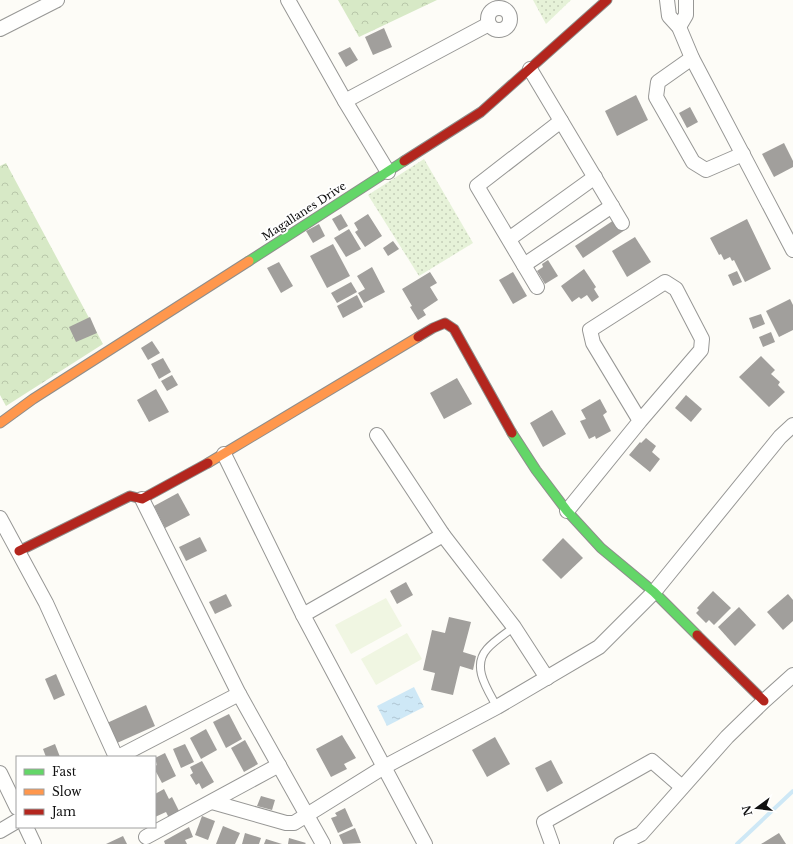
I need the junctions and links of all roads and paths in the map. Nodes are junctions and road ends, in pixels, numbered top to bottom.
1 (57, 0) edge
2 (288, 0) edge
3 (606, 0) edge
4 (667, 0) edge
5 (686, 0) edge
6 (489, 24) dead end
7 (679, 27) junction
8 (0, 29) edge
9 (692, 58) junction
10 (530, 69) junction
11 (345, 101) junction
12 (561, 121) junction
13 (743, 154) junction
14 (388, 172) junction
15 (595, 177) junction
16 (612, 206) junction
17 (622, 223) dead end
18 (509, 239) junction
19 (793, 250) edge
20 (524, 265) junction
21 (537, 287) dead end
22 (640, 421) junction
23 (0, 423) edge
24 (793, 425) edge
25 (377, 435) dead end
26 (224, 454) junction
27 (142, 499) junction
28 (567, 511) junction
29 (0, 518) edge
30 (443, 535) junction
31 (19, 551) junction
32 (654, 592) junction
33 (304, 615) junction
34 (514, 627) junction
35 (793, 675) edge
36 (547, 678) junction
37 (239, 694) junction
38 (764, 701) junction
39 (497, 707) junction
40 (117, 756) edge
41 (119, 756) edge
42 (278, 765) junction
43 (384, 767) junction
44 (0, 773) edge
45 (682, 787) junction
46 (212, 802) junction
47 (16, 806) edge
48 (307, 816) junction
49 (16, 822) edge
50 (26, 828) edge
51 (0, 831) edge
52 (147, 836) edge
53 (34, 844) edge
54 (323, 844) edge
55 (425, 844) edge
56 (552, 844) edge
57 (621, 844) edge

1 - 8 street
2 - 11 street
3 - 10 street, Magallanes Drive
4 - 7 street
5 - 7 street
6 - 11 street
7 - 9 street
9 - 13 street
9 - 13 street
10 - 12 street
10 - 14 street, Magallanes Drive
11 - 14 street
12 - 15 street
12 - 18 street
13 - 19 street
14 - 23 street, Magallanes Drive
15 - 16 street
15 - 18 street
16 - 17 street
16 - 20 street
18 - 20 street
20 - 21 street
22 - 22 street
22 - 28 street
24 - 32 street
25 - 30 street
26 - 27 street
26 - 28 street
26 - 33 street
27 - 31 street
27 - 37 street
28 - 32 street
29 - 31 street
30 - 33 street
30 - 34 street
31 - 40 street
32 - 36 street
32 - 38 street
33 - 43 street
34 - 36 street
34 - 39 lane
35 - 38 street
36 - 39 street
37 - 41 street
37 - 42 street
38 - 45 street
39 - 43 street
42 - 46 street
42 - 48 street
43 - 48 street
43 - 55 street
44 - 47 street
45 - 56 street
45 - 57 street
46 - 48 street
46 - 52 street
48 - 54 street
49 - 51 street
50 - 53 street

